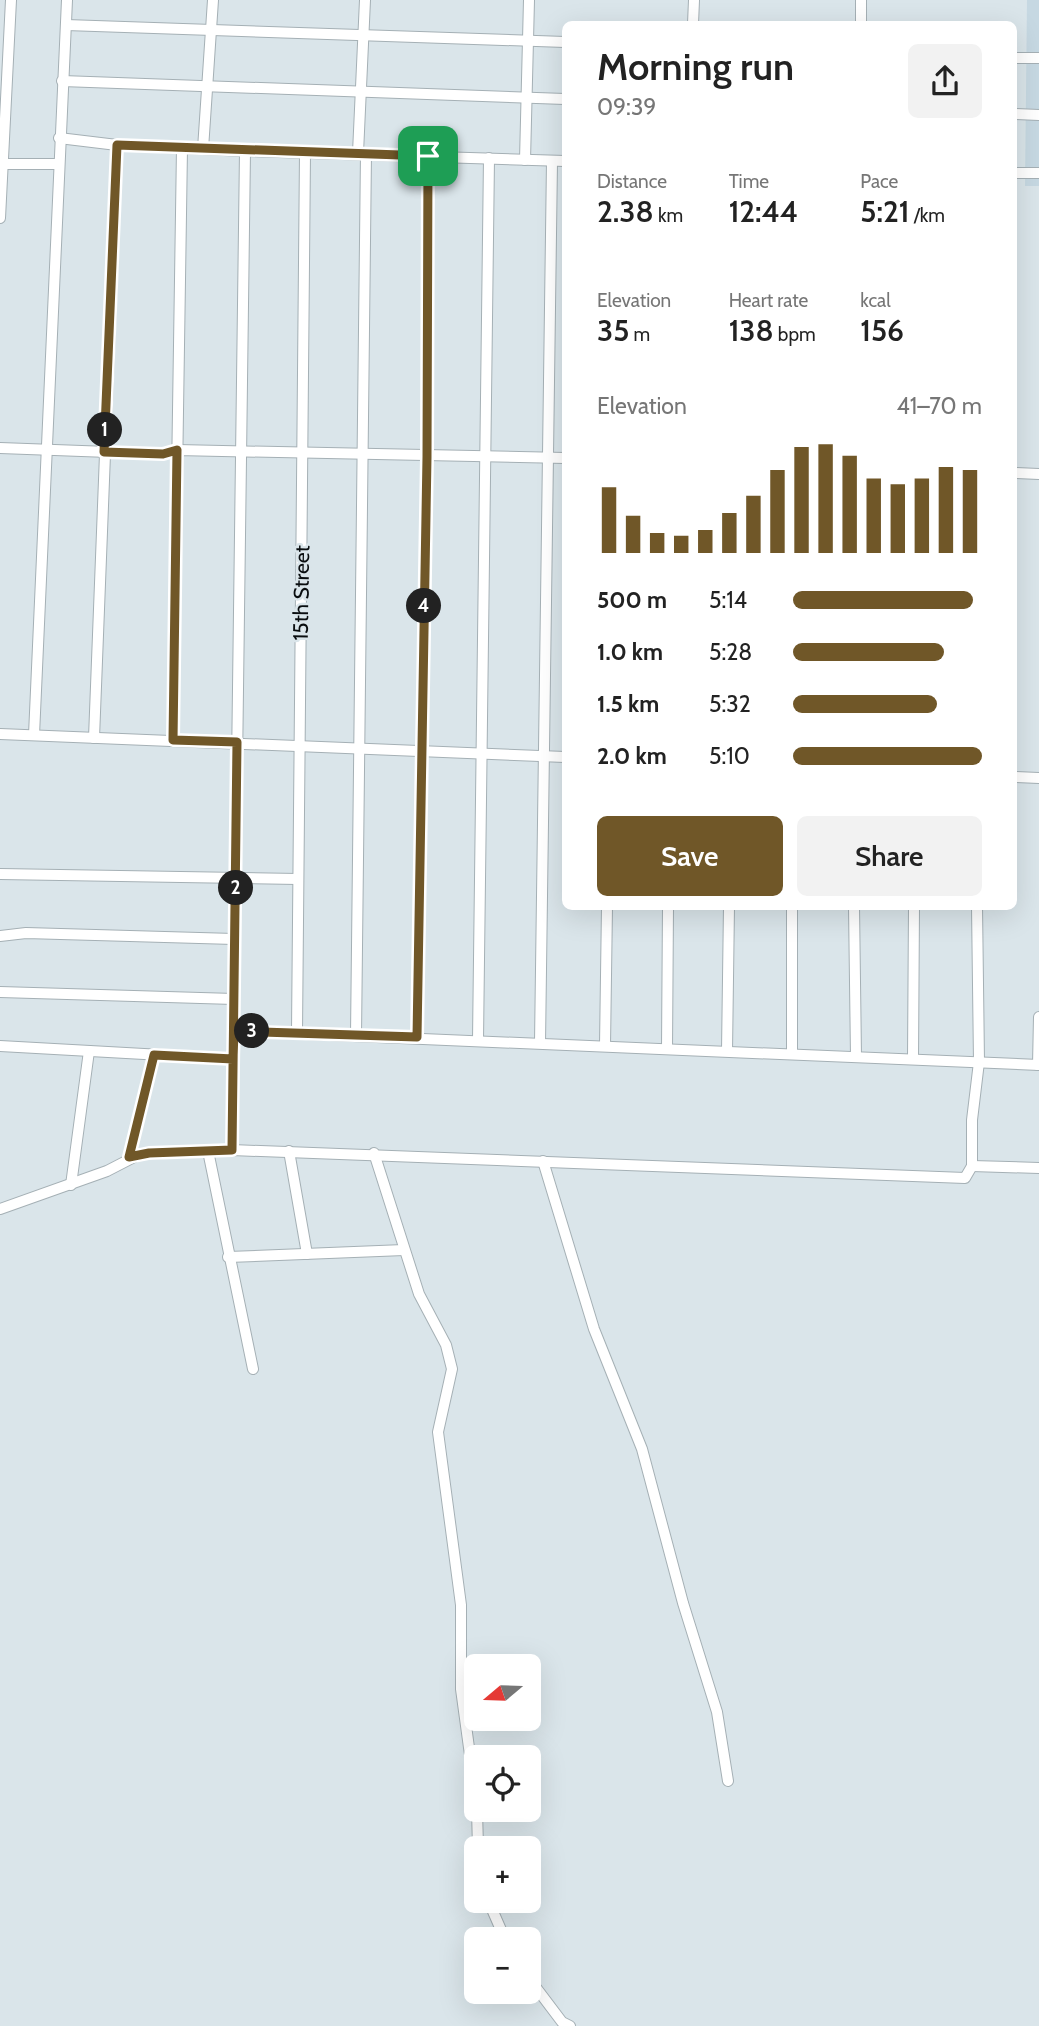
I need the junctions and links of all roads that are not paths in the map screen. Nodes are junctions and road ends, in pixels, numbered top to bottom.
1 (11, 0) edge
2 (67, 0) edge
3 (213, 0) edge
4 (365, 0) edge
5 (529, 0) edge
6 (694, 0) edge
7 (861, 0) edge
8 (693, 21) edge
9 (861, 21) edge
10 (66, 25) junction
11 (212, 29) junction
12 (363, 34) junction
13 (527, 41) junction
14 (562, 42) edge
15 (1017, 58) edge
16 (1039, 58) edge
17 (62, 81) junction
18 (209, 89) junction
19 (361, 92) junction
20 (526, 98) junction
21 (562, 99) edge
22 (1017, 114) edge
23 (1039, 115) edge
24 (59, 138) junction
25 (117, 145) junction
26 (182, 148) junction
27 (203, 149) junction
28 (245, 151) junction
29 (305, 153) junction
30 (362, 153) junction
31 (428, 156) junction
32 (489, 158) junction
33 (525, 160) junction
34 (552, 161) junction
35 (562, 161) edge
36 (2, 164) edge
37 (58, 164) junction
38 (1017, 173) edge
39 (1039, 173) edge
40 (0, 218) edge
41 (0, 449) edge
42 (45, 450) junction
43 (177, 450) junction
44 (242, 451) junction
45 (104, 452) junction
46 (303, 452) junction
47 (362, 453) junction
48 (485, 456) junction
49 (427, 457) junction
50 (548, 457) junction
51 (562, 458) edge
52 (1017, 473) edge
53 (1039, 474) edge
54 (0, 734) edge
55 (34, 735) junction
56 (94, 738) junction
57 (173, 740) junction
58 (237, 742) junction
59 (299, 745) junction
60 (358, 747) junction
61 (421, 750) junction
62 (482, 753) junction
63 (545, 756) junction
64 (562, 757) edge
65 (1017, 776) edge
66 (1039, 778) edge
67 (0, 874) edge
68 (236, 877) junction
69 (298, 879) junction
70 (607, 910) edge
71 (668, 910) edge
72 (729, 910) edge
73 (792, 910) edge
74 (854, 910) edge
75 (914, 910) edge
76 (977, 910) edge
77 (0, 936) edge
78 (234, 939) junction
79 (0, 992) edge
80 (234, 999) junction
81 (1039, 1017) edge
82 (234, 1031) junction
83 (297, 1032) junction
84 (356, 1035) junction
85 (417, 1037) junction
86 (478, 1040) junction
87 (540, 1043) junction
88 (0, 1046) edge
89 (605, 1046) junction
90 (667, 1049) junction
91 (89, 1051) junction
92 (727, 1051) junction
93 (792, 1054) junction
94 (154, 1055) junction
95 (856, 1057) junction
96 (233, 1059) junction
97 (913, 1059) junction
98 (979, 1062) junction
99 (1039, 1065) edge
100 (232, 1150) junction
101 (208, 1151) junction
102 (289, 1151) junction
103 (374, 1153) junction
104 (129, 1157) junction
105 (543, 1161) junction
106 (972, 1166) junction
107 (1039, 1168) edge
108 (71, 1185) junction
109 (0, 1209) edge
110 (404, 1250) junction
111 (307, 1254) junction
112 (228, 1257) junction
113 (253, 1369) dead end
114 (469, 1745) edge
115 (728, 1781) dead end
116 (541, 1994) edge
117 (570, 2026) edge

1 - 36 street
2 - 10 street
3 - 11 street
4 - 12 street
5 - 13 street
6 - 8 street
7 - 9 street
10 - 11 street
10 - 17 street
11 - 12 street
11 - 18 street
12 - 13 street
12 - 19 street
13 - 14 street
13 - 20 street
15 - 16 street
17 - 18 street
17 - 24 street
18 - 19 street
18 - 27 street
19 - 20 street
19 - 30 street
20 - 21 street
20 - 33 street
22 - 23 street
24 - 25 street
24 - 37 street
25 - 26 street
25 - 45 street
26 - 27 street
26 - 43 street
27 - 28 street
28 - 29 street
28 - 44 street
29 - 30 street
29 - 46 street, 15th Street
30 - 31 street
30 - 47 street
31 - 32 street
31 - 49 street
32 - 33 street
32 - 48 street
33 - 34 street
34 - 35 street
34 - 50 street
36 - 37 street
36 - 40 street
37 - 42 street
38 - 39 street
41 - 42 street
42 - 45 street
42 - 55 street
43 - 44 street
43 - 45 street
43 - 57 street
44 - 46 street
44 - 58 street
45 - 56 street
46 - 47 street
46 - 59 street, 15th Street
47 - 49 street
47 - 60 street
48 - 49 street
48 - 50 street
48 - 62 street
49 - 61 street
50 - 51 street
50 - 63 street
52 - 53 street
54 - 55 street
55 - 56 street
56 - 57 street
57 - 58 street
58 - 59 street
58 - 68 street
59 - 60 street
59 - 69 street, 15th Street
60 - 61 street
60 - 84 street
61 - 62 street
61 - 85 street
62 - 63 street
62 - 86 street
63 - 64 street
63 - 87 street
65 - 66 street
67 - 68 street
68 - 69 street
68 - 78 street
69 - 83 street, 15th Street
70 - 89 street
71 - 90 street
72 - 92 street
73 - 93 street
74 - 95 street
75 - 97 street
76 - 98 street
77 - 78 street
78 - 80 street
79 - 80 street
80 - 82 street
81 - 99 street
82 - 83 street
82 - 96 street
83 - 84 street
84 - 85 street
85 - 86 street
86 - 87 street
87 - 89 street
88 - 91 street
89 - 90 street
90 - 92 street
91 - 94 street
91 - 108 street
92 - 93 street
93 - 95 street
94 - 96 street
94 - 104 street
95 - 97 street
96 - 100 street
97 - 98 street
98 - 99 street
98 - 106 street
100 - 101 street
100 - 102 street
101 - 104 street
101 - 112 street
102 - 103 street
102 - 111 street
103 - 105 street
103 - 110 street
104 - 108 street
105 - 106 street
105 - 115 street
106 - 107 street
108 - 109 street
110 - 111 street
110 - 114 street
111 - 112 street
112 - 113 street
116 - 117 street

